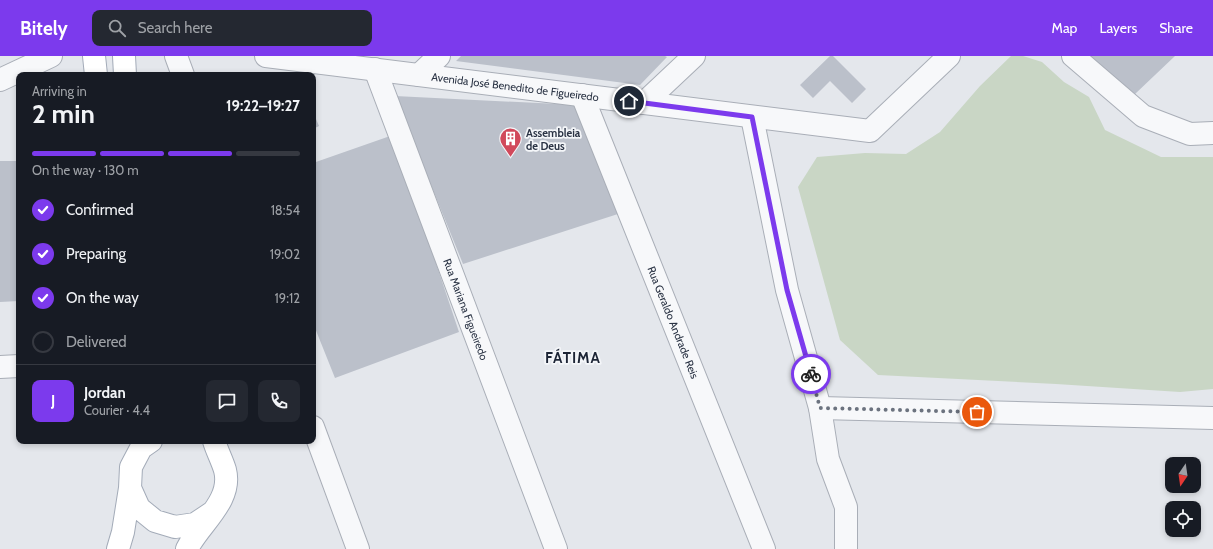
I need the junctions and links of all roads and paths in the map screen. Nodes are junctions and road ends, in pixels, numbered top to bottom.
1 (51, 56) edge
2 (94, 56) edge
3 (124, 56) edge
4 (176, 56) edge
5 (266, 56) edge
6 (439, 56) edge
7 (694, 56) edge
8 (949, 56) edge
9 (1072, 56) edge
10 (375, 70) junction
11 (16, 72) edge
12 (17, 72) edge
13 (96, 72) edge
14 (125, 72) edge
15 (182, 72) edge
16 (419, 75) junction
17 (0, 80) edge
18 (582, 95) junction
19 (644, 103) junction
20 (752, 117) junction
21 (1213, 133) edge
22 (16, 366) edge
23 (0, 367) edge
24 (820, 408) junction
25 (1213, 418) edge
26 (316, 435) edge
27 (128, 444) edge
28 (147, 444) edge
29 (212, 445) edge
30 (131, 478) junction
31 (213, 512) junction
32 (118, 549) edge
33 (187, 549) edge
34 (358, 549) edge
35 (556, 549) edge
36 (764, 549) edge
37 (846, 549) edge

1 - 12 street
2 - 13 main road
3 - 14 main road
4 - 15 street
5 - 10 street, Avenida José Benedito de Figueiredo
6 - 16 street
7 - 19 street
8 - 20 street, Avenida José Benedito de Figueiredo
9 - 21 street
10 - 16 street, Avenida José Benedito de Figueiredo
10 - 35 street, Rua Mariana Figueiredo
11 - 17 street
16 - 18 street, Avenida José Benedito de Figueiredo
18 - 19 street, Avenida José Benedito de Figueiredo
18 - 36 street, Rua Geraldo Andrade Reis
19 - 20 street, Avenida José Benedito de Figueiredo
20 - 24 street
22 - 23 street
24 - 25 street
24 - 37 street
26 - 34 street
27 - 30 main road
28 - 30 main road
29 - 31 main road
30 - 31 main road
30 - 32 main road
31 - 33 main road

